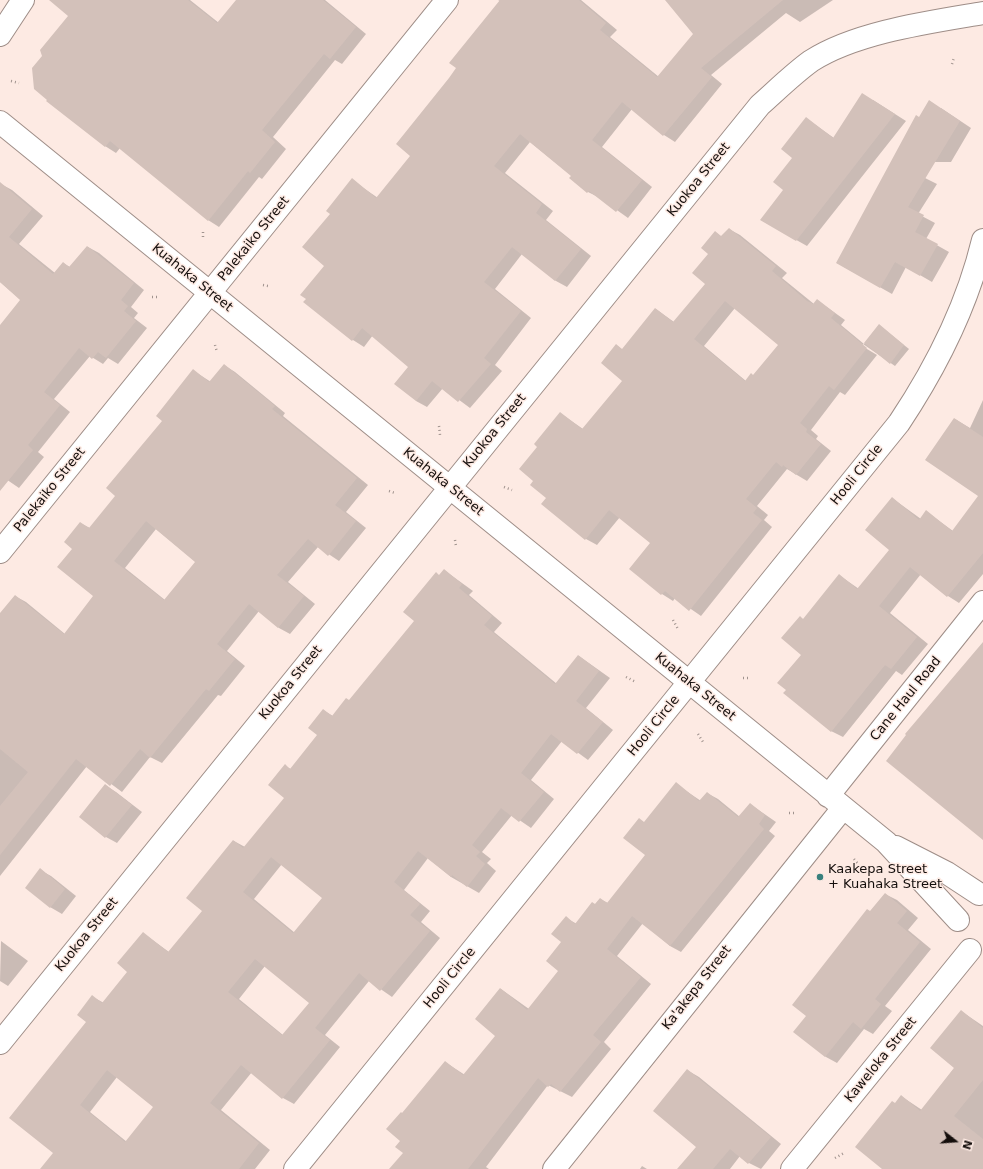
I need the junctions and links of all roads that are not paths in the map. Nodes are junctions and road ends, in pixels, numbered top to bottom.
1 (23, 0) edge
2 (447, 0) edge
3 (983, 13) edge
4 (0, 35) edge
5 (0, 122) edge
6 (983, 240) edge
7 (210, 293) junction
8 (450, 487) junction
9 (0, 552) edge
10 (983, 602) edge
11 (689, 682) junction
12 (835, 802) junction
13 (886, 842) junction
14 (981, 894) edge
15 (958, 920) junction
16 (977, 953) edge
17 (0, 1043) edge
18 (800, 1166) edge
19 (295, 1169) edge
20 (554, 1169) edge

1 - 4 street
2 - 7 street, Palekaiko Street
3 - 8 street, Kuokoa Street
5 - 7 street, Kuahaka Street
6 - 11 street, Hooli Circle
7 - 8 street, Kuahaka Street
7 - 9 street, Palekaiko Street
8 - 11 street, Kuahaka Street
8 - 17 street, Kuokoa Street
10 - 12 street, Cane Haul Road
11 - 12 street, Kuahaka Street
11 - 19 street, Hooli Circle
12 - 13 street, Kuahaka Street
12 - 20 street, Ka'akepa Street
13 - 14 street, Kuahaka Street
13 - 15 street, Kuahaka Street
14 - 15 street
15 - 16 street
16 - 18 street, Kaweloka Street

